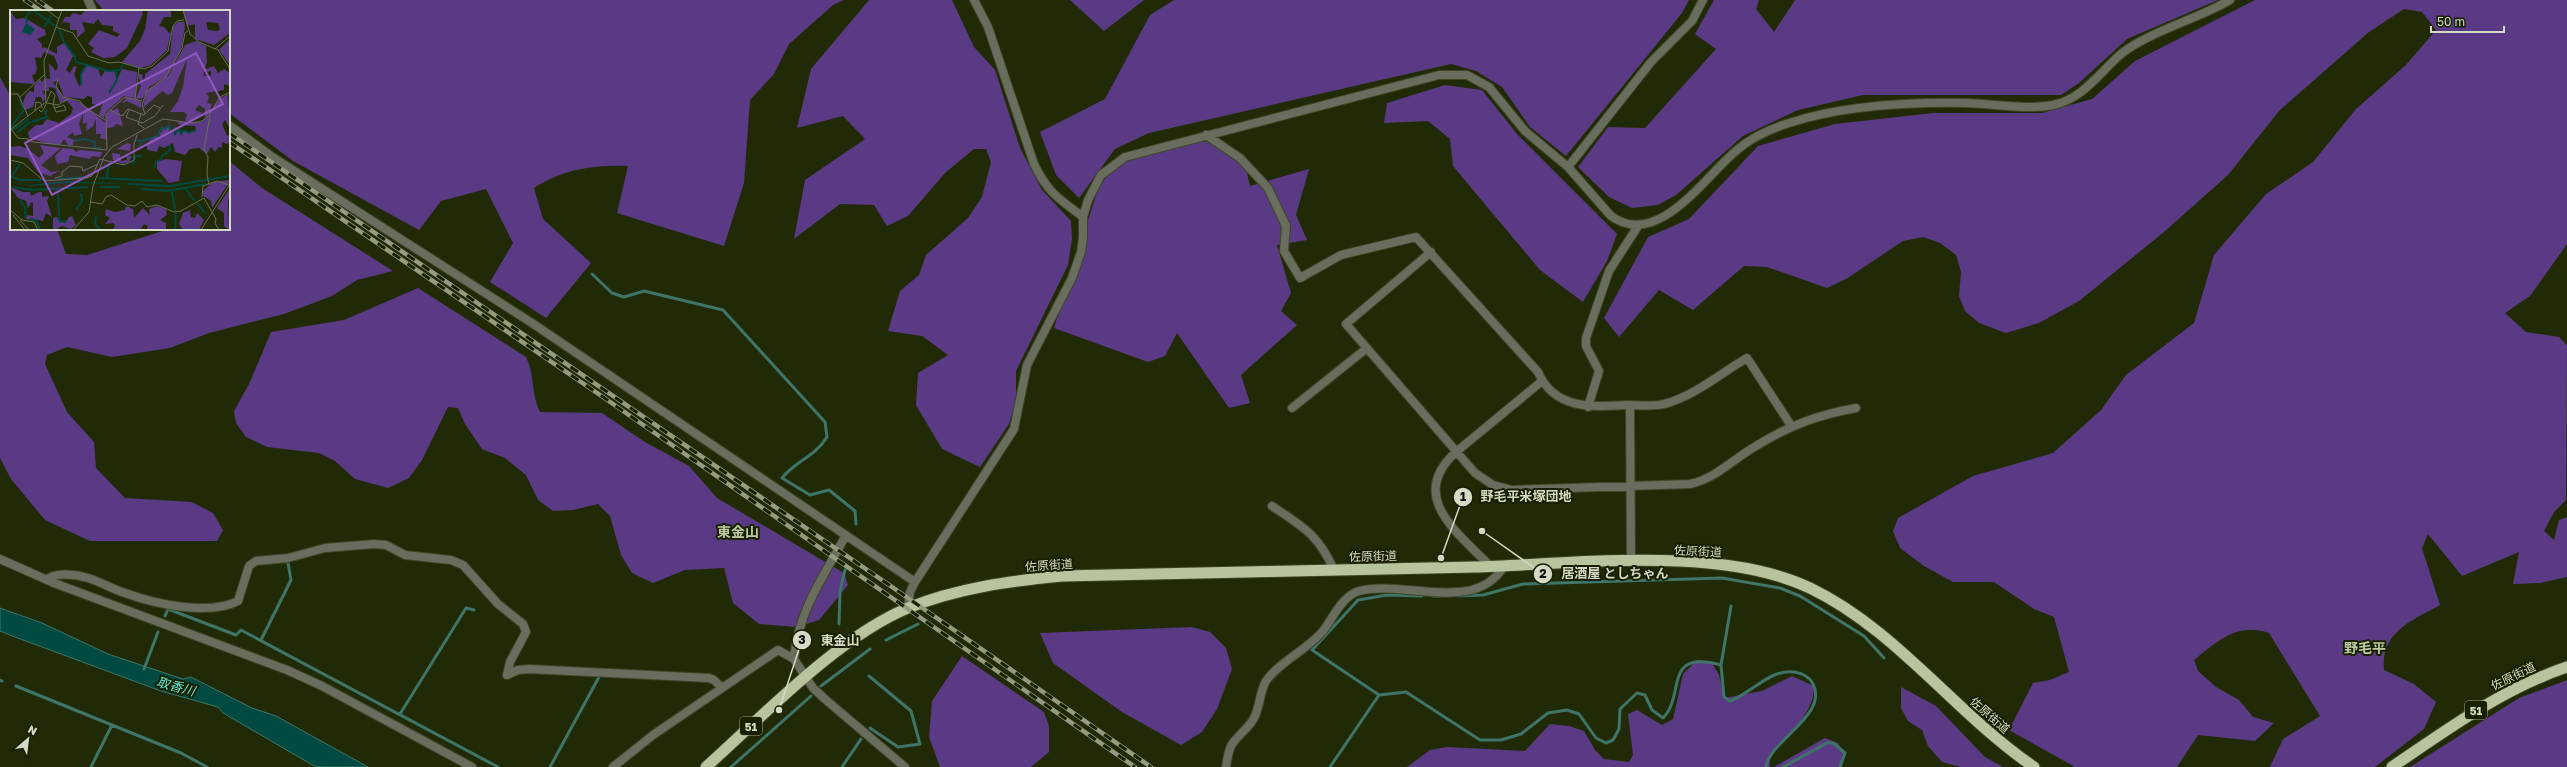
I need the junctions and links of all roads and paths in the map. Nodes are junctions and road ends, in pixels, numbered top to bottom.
1 (88, 0) edge
2 (974, 0) edge
3 (1703, 0) edge
4 (2230, 0) edge
5 (93, 10) edge
6 (230, 126) edge
7 (1206, 135) junction
8 (1568, 167) junction
9 (1083, 217) junction
10 (1638, 226) junction
11 (1431, 252) junction
12 (1367, 348) junction
13 (1542, 381) junction
14 (1630, 405) junction
15 (1588, 407) junction
16 (1292, 408) dead end
17 (1856, 408) dead end
18 (1792, 427) junction
19 (1456, 452) junction
20 (1632, 487) junction
21 (1272, 506) dead end
22 (846, 535) junction
23 (0, 560) edge
24 (1631, 562) junction
25 (1490, 566) junction
26 (1504, 566) junction
27 (1334, 570) junction
28 (47, 580) junction
29 (915, 582) junction
30 (908, 608) junction
31 (794, 660) junction
32 (2567, 668) edge
33 (806, 677) junction
34 (722, 688) junction
35 (472, 767) edge
36 (613, 767) edge
37 (706, 767) edge
38 (906, 767) edge
39 (1226, 767) edge
40 (2034, 767) edge
41 (2392, 767) edge

1 - 5 street
2 - 9 street
3 - 8 street
4 - 10 street
6 - 22 street
7 - 8 street
7 - 9 street
7 - 11 street
8 - 10 street
9 - 29 street
10 - 15 street
11 - 12 street
11 - 13 street
12 - 16 street
12 - 19 street
13 - 15 street
13 - 19 street
14 - 15 street
14 - 18 street
14 - 20 street
17 - 18 street
18 - 20 street
19 - 20 street
19 - 25 street
20 - 24 street
21 - 27 street
22 - 29 street
22 - 31 street
23 - 28 street
24 - 26 highway, 佐原街道 / 51
24 - 40 highway, 佐原街道 / 51
25 - 26 highway, 佐原街道 / 51
25 - 27 highway, 佐原街道 / 51
26 - 39 street
27 - 30 highway, 佐原街道 / 51
28 - 34 street
28 - 35 street
29 - 30 street
30 - 33 highway, 佐原街道 / 51
31 - 33 street
31 - 34 street
32 - 41 highway, 佐原街道 / 51
33 - 37 highway, 佐原街道 / 51
33 - 38 street
34 - 36 street

